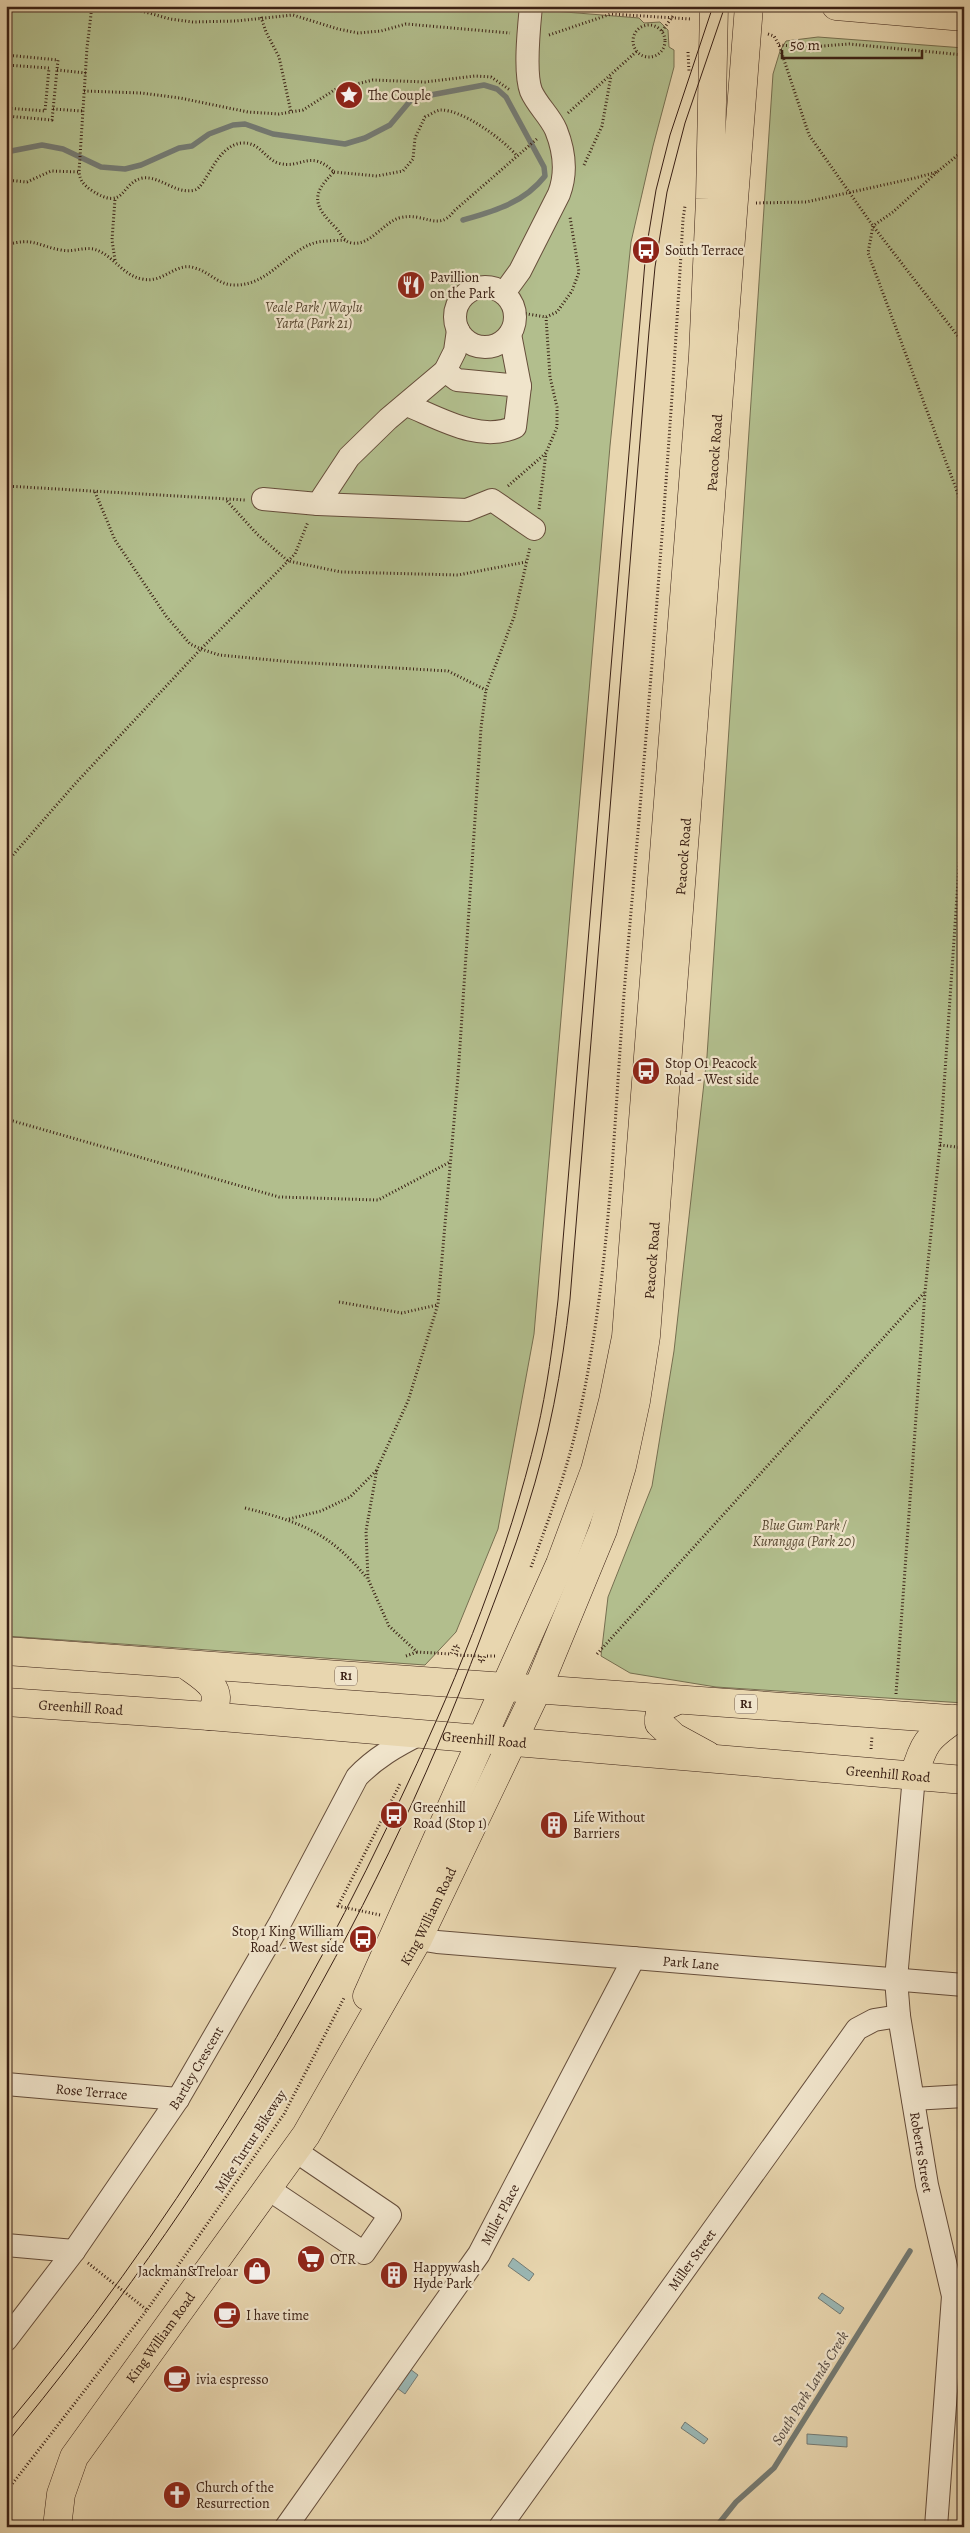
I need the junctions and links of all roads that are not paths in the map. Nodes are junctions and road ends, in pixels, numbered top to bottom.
1 (531, 6) edge
2 (714, 6) edge
3 (749, 6) edge
4 (836, 6) edge
5 (964, 17) edge
6 (510, 313) junction
7 (458, 330) junction
8 (445, 371) junction
9 (520, 386) junction
10 (406, 405) junction
11 (263, 499) road end
12 (318, 504) junction
13 (534, 529) road end
14 (695, 585) junction
15 (6, 1651) edge
16 (186, 1665) junction
17 (505, 1687) junction
18 (538, 1690) junction
19 (678, 1700) junction
20 (6, 1702) edge
21 (209, 1716) junction
22 (959, 1719) edge
23 (420, 1734) junction
24 (482, 1740) junction
25 (513, 1742) junction
26 (715, 1759) junction
27 (914, 1776) junction
28 (964, 1780) edge
29 (418, 1938) junction
30 (634, 1958) junction
31 (896, 1979) junction
32 (964, 1985) edge
33 (899, 2016) junction
34 (6, 2084) edge
35 (964, 2096) edge
36 (178, 2099) junction
37 (913, 2099) junction
38 (300, 2142) junction
39 (267, 2188) junction
40 (6, 2245) edge
41 (74, 2251) junction
42 (6, 2340) edge
43 (57, 2527) edge
44 (286, 2527) edge
45 (500, 2527) edge
46 (936, 2527) edge

1 - 6 street
2 - 14 main road, Peacock Road
3 - 14 main road, Peacock Road
4 - 5 main road
6 - 7 street
6 - 7 street
6 - 9 street
7 - 8 street
8 - 9 street
8 - 10 street
9 - 10 street
10 - 12 street
11 - 12 street
12 - 13 street
14 - 17 main road, Peacock Road
14 - 18 main road, Peacock Road
15 - 16 main road, R1
16 - 17 main road, R1
16 - 21 main road
17 - 18 main road, R1
17 - 24 main road, King William Road
18 - 19 main road, R1
18 - 25 main road, King William Road
19 - 22 main road, R1
19 - 26 main road
20 - 21 main road, Greenhill Road
21 - 23 main road, Greenhill Road
22 - 27 main road
23 - 24 main road, Greenhill Road
23 - 36 street, Bartley Crescent
24 - 25 main road, Greenhill Road
24 - 38 main road, King William Road
25 - 26 main road, Greenhill Road
25 - 29 main road, King William Road
26 - 27 main road, Greenhill Road
27 - 28 main road, Greenhill Road
27 - 31 street, Roberts Street
29 - 30 street, Park Lane
29 - 38 main road, King William Road
30 - 31 street, Park Lane
30 - 44 street, Miller Place
31 - 32 street, Park Lane
31 - 33 street, Roberts Street
33 - 37 street, Roberts Street
33 - 45 street, Miller Street
34 - 36 street, Rose Terrace
35 - 37 street
36 - 41 street, Bartley Crescent
37 - 46 street, Roberts Street
38 - 39 main road, King William Road
38 - 39 street
39 - 43 main road, King William Road
40 - 41 street
41 - 42 street, Bartley Crescent

